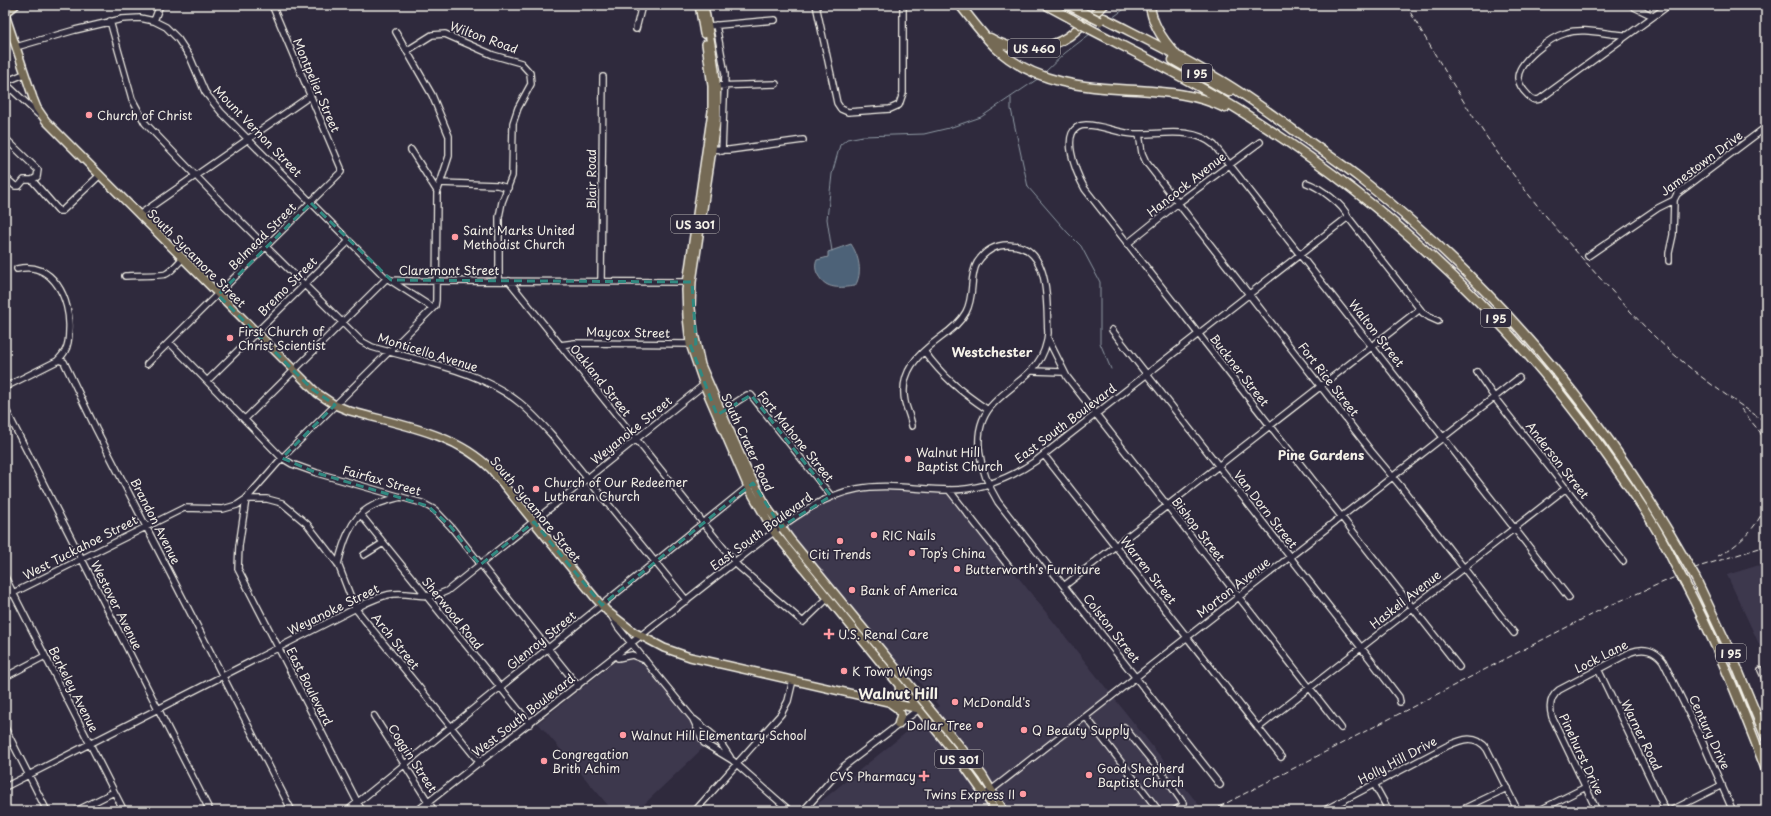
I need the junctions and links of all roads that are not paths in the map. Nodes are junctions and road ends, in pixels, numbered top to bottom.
1 (15, 5) edge
2 (160, 5) edge
3 (272, 5) edge
4 (642, 5) edge
5 (701, 5) edge
6 (816, 5) edge
7 (903, 5) edge
8 (960, 5) edge
9 (1046, 5) edge
10 (1069, 5) edge
11 (1080, 5) edge
12 (1104, 5) edge
13 (1150, 5) edge
14 (1632, 5) edge
15 (1669, 5) edge
16 (1086, 11) junction
17 (5, 14) edge
18 (1653, 16) junction
19 (775, 20) dead end
20 (1102, 20) junction
21 (110, 21) junction
22 (154, 21) junction
23 (716, 25) junction
24 (708, 26) junction
25 (636, 29) dead end
26 (980, 30) junction
27 (396, 32) dead end
28 (1627, 35) junction
29 (16, 48) junction
30 (408, 50) junction
31 (1180, 57) junction
32 (24, 74) junction
33 (603, 77) dead end
34 (5, 82) edge
35 (776, 84) dead end
36 (725, 85) junction
37 (715, 86) junction
38 (310, 96) junction
39 (46, 121) junction
40 (1262, 126) junction
41 (1766, 127) edge
42 (1292, 129) junction
43 (1139, 134) junction
44 (5, 138) edge
45 (248, 139) junction
46 (803, 140) dead end
47 (1260, 142) dead end
48 (712, 149) junction
49 (411, 150) dead end
50 (722, 151) junction
51 (1230, 163) junction
52 (340, 174) joint
53 (100, 175) junction
54 (197, 176) junction
55 (5, 177) edge
56 (32, 180) junction
57 (439, 183) junction
58 (1307, 183) dead end
59 (508, 188) junction
60 (437, 190) junction
61 (1674, 200) junction
62 (312, 203) junction
63 (1178, 203) junction
64 (139, 215) junction
65 (1348, 217) junction
66 (349, 241) junction
67 (1127, 244) junction
68 (267, 247) junction
69 (1300, 254) junction
70 (1588, 256) dead end
71 (182, 259) junction
72 (1669, 261) dead end
73 (17, 269) dead end
74 (126, 276) dead end
75 (387, 278) junction
76 (436, 281) junction
77 (498, 281) junction
78 (509, 281) junction
79 (602, 282) junction
80 (690, 282) junction
81 (305, 285) junction
82 (218, 295) junction
83 (1249, 295) junction
84 (433, 308) junction
85 (1420, 308) junction
86 (1438, 321) dead end
87 (342, 323) junction
88 (1112, 330) dead end
89 (256, 333) junction
90 (1198, 335) junction
91 (1048, 338) junction
92 (170, 343) junction
93 (693, 344) junction
94 (560, 345) junction
95 (1372, 346) junction
96 (924, 350) junction
97 (389, 351) junction
98 (57, 361) junction
99 (147, 364) dead end
100 (1033, 370) junction
101 (294, 371) junction
102 (1063, 372) junction
103 (1477, 372) dead end
104 (1147, 374) junction
105 (1519, 378) dead end
106 (207, 381) junction
107 (706, 383) junction
108 (1321, 386) junction
109 (5, 387) edge
110 (1494, 397) junction
111 (335, 405) junction
112 (5, 408) edge
113 (988, 410) junction
114 (719, 414) junction
115 (1096, 414) junction
116 (245, 419) junction
117 (912, 426) dead end
118 (1270, 426) junction
119 (1443, 436) junction
120 (636, 440) junction
121 (1044, 455) junction
122 (282, 458) junction
123 (1218, 466) junction
124 (1393, 476) junction
125 (587, 479) junction
126 (989, 484) junction
127 (751, 485) junction
128 (1566, 488) junction
129 (949, 490) junction
130 (401, 496) junction
131 (831, 496) junction
132 (246, 499) junction
133 (1167, 506) junction
134 (361, 515) junction
135 (1341, 517) junction
136 (534, 522) junction
137 (703, 523) junction
138 (146, 525) junction
139 (781, 527) junction
140 (1514, 528) junction
141 (774, 532) junction
142 (383, 542) junction
143 (1116, 546) junction
144 (364, 555) dead end
145 (1290, 557) junction
146 (81, 558) junction
147 (1623, 560) dead end
148 (654, 562) junction
149 (735, 562) junction
150 (338, 564) junction
151 (480, 565) junction
152 (1010, 568) dead end
153 (1463, 568) junction
154 (5, 577) edge
155 (1064, 586) junction
156 (13, 593) junction
157 (426, 596) junction
158 (5, 597) edge
159 (1238, 597) junction
160 (1569, 598) dead end
161 (827, 599) junction
162 (686, 601) junction
163 (602, 605) junction
164 (355, 608) junction
165 (1412, 608) junction
166 (610, 614) junction
167 (1514, 633) dead end
168 (642, 636) junction
169 (1188, 637) junction
170 (632, 643) junction
171 (278, 647) junction
172 (548, 648) junction
173 (1361, 648) junction
174 (45, 656) junction
175 (612, 660) junction
176 (646, 661) junction
177 (1666, 665) joint
178 (1459, 667) dead end
179 (1598, 669) junction
180 (1761, 670) dead end
181 (222, 676) junction
182 (5, 677) edge
183 (1136, 677) junction
184 (793, 680) junction
185 (1766, 681) edge
186 (899, 685) junction
187 (578, 686) junction
188 (499, 688) junction
189 (1310, 688) junction
190 (886, 700) junction
191 (1400, 702) dead end
192 (926, 704) junction
193 (1550, 705) joint
194 (158, 709) junction
195 (919, 709) junction
196 (374, 716) dead end
197 (1086, 716) junction
198 (693, 719) junction
199 (530, 724) junction
200 (898, 725) junction
201 (451, 727) junction
202 (1124, 727) dead end
203 (5, 728) edge
204 (1258, 728) junction
205 (1341, 728) dead end
206 (1766, 738) edge
207 (90, 744) junction
208 (1281, 757) dead end
209 (732, 760) junction
210 (480, 763) junction
211 (404, 764) junction
212 (737, 765) junction
213 (1766, 770) edge
214 (29, 775) junction
215 (1374, 784) junction
216 (1220, 785) dead end
217 (1722, 785) junction
218 (5, 787) edge
219 (1586, 787) junction
220 (1507, 788) junction
221 (992, 790) junction
222 (114, 792) junction
223 (985, 795) junction
224 (358, 802) junction
225 (429, 802) junction
226 (1732, 809) dead end
227 (47, 811) edge
228 (76, 811) edge
229 (124, 811) edge
230 (210, 811) edge
231 (292, 811) edge
232 (347, 811) edge
233 (362, 811) edge
234 (417, 811) edge
235 (434, 811) edge
236 (695, 811) edge
237 (790, 811) edge
238 (803, 811) edge
239 (996, 811) edge
240 (1004, 811) edge
241 (1159, 811) edge
242 (1174, 811) edge
243 (1323, 811) edge
244 (1389, 811) edge
245 (1459, 811) edge
246 (1518, 811) edge
247 (1538, 811) edge
248 (1597, 811) edge
249 (1666, 811) edge
250 (1670, 811) edge

1 - 17 highway
2 - 22 street
3 - 38 street, Montpelier Street
4 - 25 street
5 - 24 main road, South Crater Road / US 301
5 - 37 main road, South Crater Road / US 301
6 - 7 street
8 - 26 highway, US 460
9 - 40 highway, I 95, bridge
10 - 16 highway
11 - 16 highway
12 - 26 highway, US 460
13 - 31 highway
14 - 18 street
15 - 18 street
16 - 20 highway
17 - 29 main road, South Sycamore Street
18 - 28 street
19 - 23 street
20 - 31 highway
20 - 42 highway, I 95
21 - 22 street, Mount Vernon Street
21 - 29 street, Mount Vernon Street
21 - 54 street, Monticello Avenue
22 - 45 street, Mount Vernon Street
23 - 24 street
23 - 36 street
24 - 37 main road, South Crater Road / US 301
26 - 40 highway
27 - 30 street
28 - 28 street
29 - 32 main road, South Sycamore Street
30 - 57 street
30 - 59 street, Wilton Road
31 - 42 highway
32 - 34 street
32 - 39 main road, South Sycamore Street
33 - 79 street, Blair Road
34 - 39 street
35 - 36 street
36 - 37 street
36 - 50 street
37 - 48 main road, South Crater Road / US 301
37 - 80 main road, South Crater Road / US 301
38 - 45 street
38 - 52 street, Montpelier Street
39 - 53 main road, South Sycamore Street
40 - 213 highway, I 95, bridge
41 - 61 street, Jamestown Drive
42 - 206 highway, I 95, bridge
43 - 51 street, Walton Street
43 - 63 street, Fort Rice Street
43 - 67 street, Buckner Street
44 - 56 street
45 - 54 street
45 - 62 street, Mount Vernon Street
46 - 50 street
47 - 51 street, Hancock Avenue
48 - 50 street
48 - 80 main road, South Crater Road / US 301
49 - 60 street
51 - 63 street, Hancock Avenue
51 - 69 street, Walton Street
52 - 62 street, Belmead Street
53 - 56 street
53 - 64 main road, South Sycamore Street
54 - 64 street
54 - 68 street, Monticello Avenue
55 - 56 street
57 - 59 street
57 - 60 street
58 - 65 street
59 - 77 street, Wilton Road
60 - 76 street
61 - 70 street, Jamestown Drive
61 - 72 street
62 - 66 street, Mount Vernon Street
62 - 68 street, Belmead Street
63 - 67 street, Hancock Avenue
63 - 83 street, Fort Rice Street
64 - 71 main road, South Sycamore Street
65 - 69 street, East South Boulevard
65 - 85 street
66 - 75 street, Mount Vernon Street
66 - 81 street, Bremo Street
67 - 90 street, Buckner Street
68 - 81 street, Monticello Avenue
68 - 82 street, Belmead Street
69 - 83 street, East South Boulevard
69 - 95 street, Walton Street
71 - 74 street
71 - 82 main road, South Sycamore Street
73 - 98 street
75 - 76 street, Claremont Street
75 - 84 street, Mount Vernon Street
75 - 87 street, Claremont Street
76 - 77 street, Claremont Street
76 - 84 street
77 - 78 street, Claremont Street
78 - 79 street, Claremont Street
78 - 94 street, Oakland Street
79 - 80 street, Claremont Street
80 - 93 main road, South Crater Road / US 301
81 - 87 street, Monticello Avenue
81 - 89 street, Bremo Street
82 - 89 main road, South Sycamore Street
82 - 92 street, Belmead Street
83 - 90 street, East South Boulevard
83 - 108 street, Fort Rice Street
84 - 97 street, West Tuckahoe Street
85 - 86 street
85 - 95 street
87 - 97 street, Monticello Avenue
87 - 101 street, Claremont Street
88 - 104 street, Van Dorn Street
89 - 101 main road, South Sycamore Street
89 - 106 street, Bremo Street
90 - 104 street, East South Boulevard
90 - 118 street, Buckner Street
91 - 96 street
91 - 100 street
91 - 102 street, Bishop Street
92 - 99 street, Belmead Street
92 - 106 street, Fairfax Street
93 - 94 street, Maycox Street
93 - 107 main road, South Crater Road / US 301
94 - 120 street, Oakland Street
95 - 108 street
95 - 119 street, Walton Street
96 - 113 street
96 - 117 street
97 - 111 street, West Tuckahoe Street
97 - 125 street, Monticello Avenue
98 - 109 street
98 - 138 street, Brandon Avenue
100 - 102 street
100 - 113 street
101 - 111 main road, South Sycamore Street
101 - 116 street, Claremont Street
102 - 115 street, Bishop Street
103 - 110 street, Anderson Street
104 - 115 street, East South Boulevard
104 - 123 street, Van Dorn Street
105 - 110 street, Morton Avenue
106 - 116 street, Fairfax Street
107 - 114 main road, South Crater Road / US 301
107 - 120 street, Weyanoke Street
108 - 118 street
108 - 124 street, Fort Rice Street
110 - 119 street, Morton Avenue
110 - 128 street, Anderson Street
111 - 122 street, West Tuckahoe Street
111 - 136 main road, South Sycamore Street
112 - 146 street, Westover Avenue
113 - 126 street, Colston Street
114 - 127 main road, South Crater Road / US 301
114 - 131 street, Fort Mahone Street
115 - 121 street, East South Boulevard
115 - 133 street, Bishop Street
116 - 122 street, Fairfax Street
118 - 123 street
118 - 135 street, Buckner Street
119 - 124 street, Morton Avenue
119 - 140 street, Walton Street
120 - 125 street, Weyanoke Street
120 - 137 street, Oakland Street
121 - 126 street, East South Boulevard
121 - 143 street, Warren Street
122 - 130 street, Fairfax Street
122 - 132 street, West Tuckahoe Street
123 - 133 street
123 - 145 street, Van Dorn Street
124 - 135 street, Morton Avenue
124 - 153 street, Fort Rice Street
125 - 136 street, Weyanoke Street
125 - 148 street, Monticello Avenue
126 - 129 street, East South Boulevard
126 - 155 street, Colston Street
127 - 137 street, Glenroy Street
127 - 139 main road, South Crater Road / US 301
127 - 141 main road, South Crater Road / US 301
128 - 140 street, Haskell Avenue
128 - 147 street, Anderson Street
129 - 131 street, East South Boulevard
129 - 152 street
130 - 134 street
130 - 151 street, Fairfax Street
131 - 139 street, East South Boulevard
132 - 138 street, West Tuckahoe Street
132 - 150 street, Arch Street
132 - 171 street, East Boulevard
133 - 143 street
133 - 159 street, Bishop Street
134 - 142 street, Sherwood Road
134 - 150 street
135 - 145 street, Morton Avenue
135 - 165 street, Buckner Street
136 - 151 street, Weyanoke Street
136 - 163 main road, South Sycamore Street
137 - 148 street, Glenroy Street
137 - 149 street, Oakland Street
138 - 146 street, West Tuckahoe Street
138 - 181 street, Brandon Avenue
139 - 141 street, East South Boulevard
139 - 192 main road, South Crater Road / US 301
140 - 153 street, Haskell Avenue
140 - 160 street, Walton Street
141 - 149 street, East South Boulevard
141 - 161 main road, South Crater Road / US 301
142 - 144 street
142 - 157 street, Sherwood Road
143 - 155 street
143 - 169 street, Warren Street
145 - 159 street, Morton Avenue
145 - 173 street, Van Dorn Street
146 - 156 street, West Tuckahoe Street
146 - 194 street, Westover Avenue
148 - 162 street, Monticello Avenue
148 - 163 street, Glenroy Street
149 - 161 street, Oakland Street
149 - 162 street, East South Boulevard
150 - 164 street, Arch Street
151 - 157 street, Weyanoke Street
151 - 172 street, Fairfax Street
153 - 165 street, Haskell Avenue
153 - 167 street, Fort Rice Street
154 - 156 street, Berkeley Avenue
155 - 183 street, Colston Street
156 - 158 street, West Tuckahoe Street
156 - 174 street, Berkeley Avenue
157 - 164 street, Weyanoke Street
157 - 188 street, Sherwood Road
159 - 169 street, Morton Avenue
159 - 189 street, Bishop Street
161 - 186 main road, South Crater Road / US 301
162 - 168 street, East South Boulevard
163 - 166 main road, South Sycamore Street
163 - 172 street, Glenroy Street
164 - 171 street, Weyanoke Street
164 - 201 street, Arch Street
165 - 173 street, Haskell Avenue
165 - 178 street, Buckner Street
166 - 168 main road, South Sycamore Street
166 - 170 street, South Sycamore Street
168 - 170 street, West South Boulevard
168 - 184 main road, South Sycamore Street
169 - 183 street, Morton Avenue
169 - 204 street, Warren Street
170 - 175 street, West South Boulevard
170 - 176 street, South Sycamore Street
171 - 181 street, Weyanoke Street
171 - 224 street, East Boulevard
172 - 187 street, Fairfax Street
172 - 188 street, Glenroy Street
173 - 189 street, Haskell Avenue
173 - 191 street, Van Dorn Street
174 - 182 street
174 - 207 street, Berkeley Avenue
175 - 176 street
175 - 187 street, West South Boulevard
176 - 198 street, South Sycamore Street
177 - 179 street, Lock Lane
177 - 217 street, Century Drive
179 - 193 street, Lock Lane
179 - 249 street, Warner Road
180 - 185 street
181 - 194 street, Weyanoke Street
181 - 231 street, Brandon Avenue
183 - 197 street, Morton Avenue
183 - 216 street, Colston Street
184 - 190 main road, South Sycamore Street
184 - 212 street
186 - 190 main road
186 - 195 main road, South Crater Road / US 301
187 - 199 street, West South Boulevard
188 - 199 street, Sherwood Road
188 - 201 street, Glenroy Street
189 - 204 street, Haskell Avenue
189 - 205 street, Bishop Street
190 - 195 main road, South Sycamore Street
190 - 200 main road
192 - 195 main road
192 - 221 main road, South Crater Road / US 301
193 - 219 street, Pinehurst Drive
194 - 207 street, Weyanoke Street
194 - 230 street, Westover Avenue
195 - 200 street
195 - 223 main road, South Crater Road / US 301
196 - 211 street, Coggin Street
197 - 221 street, Morton Avenue
197 - 241 street
198 - 209 street
198 - 209 street
199 - 210 street, West South Boulevard
200 - 238 street
201 - 210 street, Arch Street
201 - 211 street, Glenroy Street
202 - 242 street
203 - 214 street
204 - 208 street, Warren Street
207 - 214 street, Weyanoke Street
207 - 222 street, Berkeley Avenue
209 - 212 street
210 - 225 street, West South Boulevard
211 - 224 street, Glenroy Street
211 - 225 street, Coggin Street
212 - 236 street
212 - 237 street
214 - 218 street, Weyanoke Street
214 - 227 street
215 - 220 street, Holly Hill Drive
215 - 243 street, Holly Hill Drive
215 - 244 street
217 - 226 street, Century Drive
217 - 250 street
219 - 247 street
219 - 248 street, Pinehurst Drive
220 - 245 street
220 - 246 street
221 - 223 street, Morton Avenue
221 - 240 main road, South Crater Road / US 301
222 - 228 street
222 - 229 street, Berkeley Avenue
223 - 239 main road, South Crater Road / US 301
224 - 232 street, Glenroy Street
224 - 233 street, East Boulevard
225 - 234 street, West South Boulevard
225 - 235 street, Coggin Street

